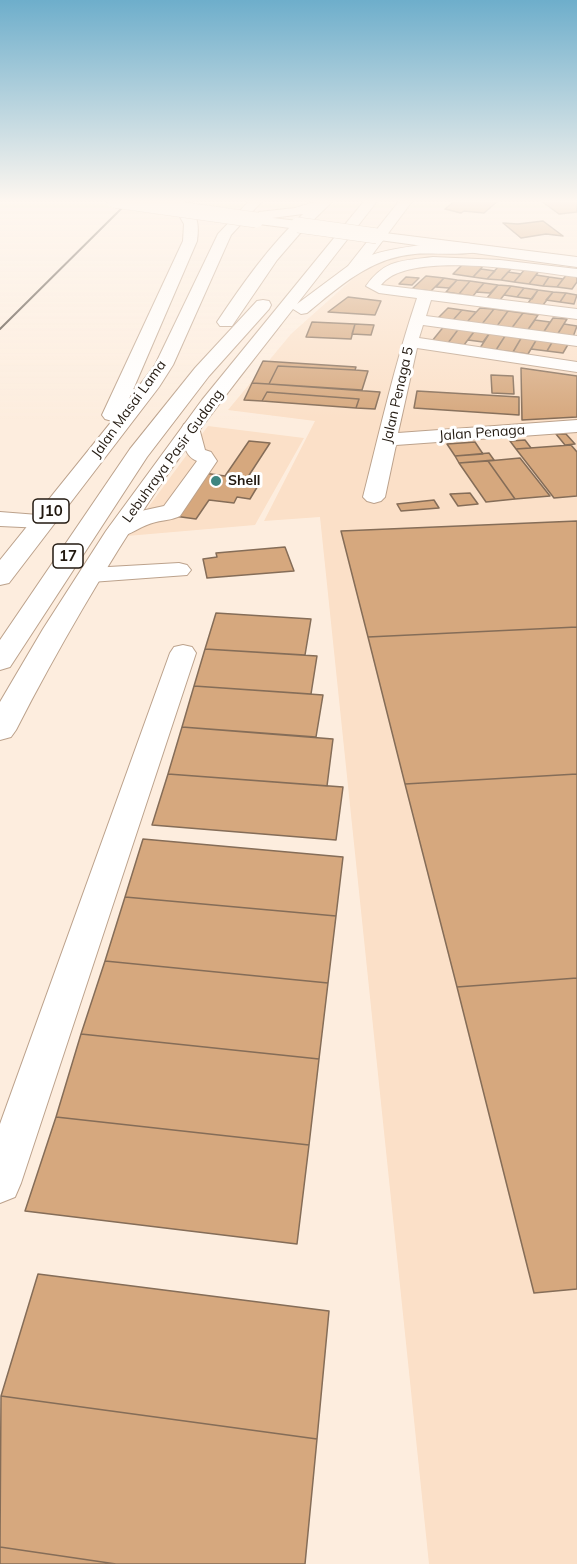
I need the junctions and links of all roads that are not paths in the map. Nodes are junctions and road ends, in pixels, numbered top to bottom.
1 (176, 273) edge
2 (207, 273) edge
3 (257, 273) edge
4 (314, 273) edge
5 (348, 273) edge
6 (385, 273) edge
7 (432, 273) edge
8 (453, 276) dead end
9 (425, 295) junction
10 (271, 296) dead end
11 (577, 314) edge
12 (417, 320) junction
13 (410, 342) junction
14 (577, 342) edge
15 (254, 349) junction
16 (570, 366) edge
17 (202, 372) junction
18 (125, 385) junction
19 (149, 387) junction
20 (577, 426) edge
21 (191, 428) junction
22 (387, 440) junction
23 (104, 446) junction
24 (374, 497) dead end
25 (0, 519) edge
26 (43, 521) junction
27 (118, 531) junction
28 (179, 570) dead end
29 (91, 575) junction
30 (0, 577) edge
31 (183, 653) dead end
32 (0, 661) edge
33 (0, 730) edge
34 (0, 1183) edge

1 - 18 main road
2 - 19 main road, Jalan Masai Lama / J10
3 - 17 main road
4 - 15 main road, Lebuhraya Pasir Gudang / 17
5 - 15 main road
6 - 9 street
7 - 8 street
9 - 11 street
9 - 12 street, Jalan Penaga 5
10 - 17 main road, Lebuhraya Pasir Gudang / 17
12 - 13 street, Jalan Penaga 5
12 - 14 street
13 - 16 street
13 - 22 street, Jalan Penaga 5
14 - 16 street
15 - 21 main road, Lebuhraya Pasir Gudang / 17
17 - 32 main road, Lebuhraya Pasir Gudang / 17
18 - 19 main road
18 - 23 main road
19 - 23 main road, Jalan Masai Lama / J10
20 - 22 street, Jalan Penaga
21 - 27 main road, Lebuhraya Pasir Gudang / 17
21 - 27 street
22 - 24 street, Jalan Penaga 5
23 - 26 main road, Jalan Masai Lama / J10
25 - 26 street
26 - 30 main road, Jalan Masai Lama / J10
27 - 29 main road, Lebuhraya Pasir Gudang / 17
28 - 29 street
29 - 33 main road, Lebuhraya Pasir Gudang / 17
31 - 34 street

